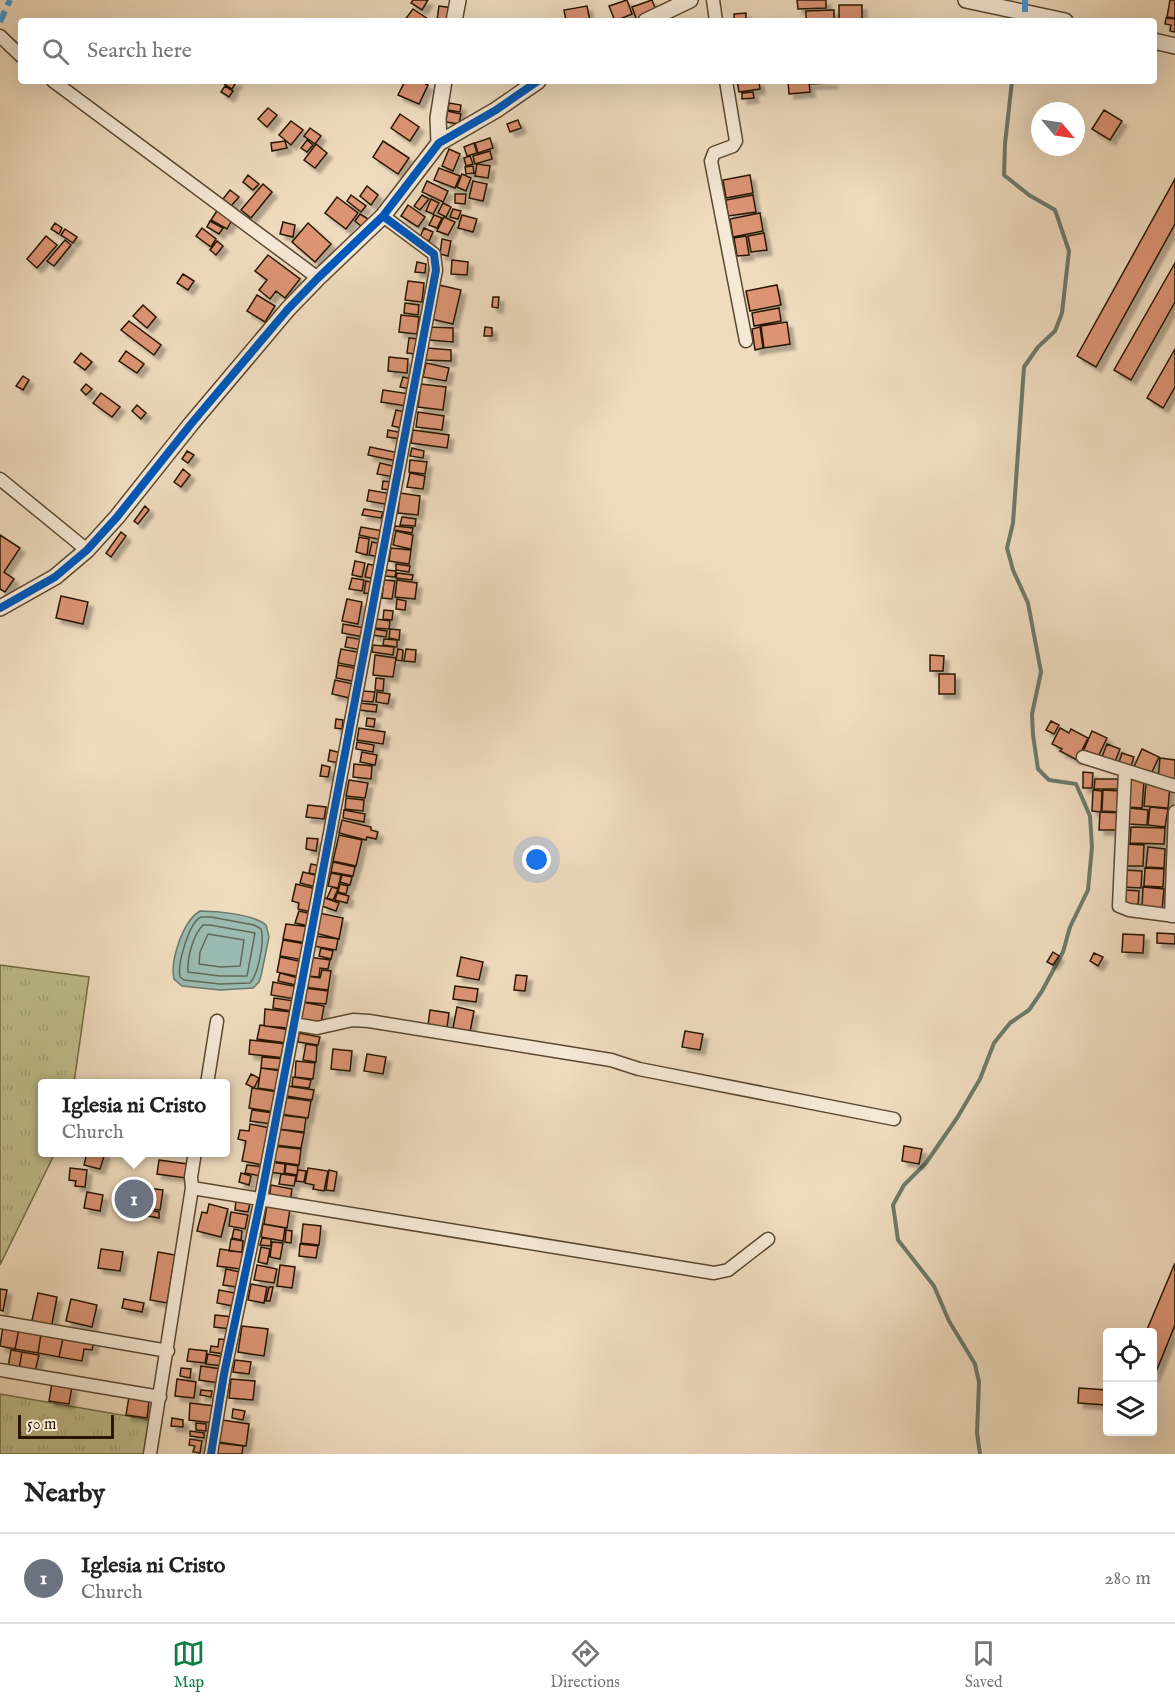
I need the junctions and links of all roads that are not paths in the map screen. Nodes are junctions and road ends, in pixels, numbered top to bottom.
1 (458, 0) edge
2 (690, 0) edge
3 (713, 0) edge
4 (966, 0) edge
5 (455, 18) edge
6 (652, 18) edge
7 (716, 18) edge
8 (1051, 18) edge
9 (0, 36) edge
10 (1157, 42) edge
11 (1175, 46) edge
12 (18, 53) edge
13 (57, 84) edge
14 (444, 84) edge
15 (534, 84) edge
16 (726, 84) edge
17 (439, 143) junction
18 (384, 216) junction
19 (318, 278) junction
20 (746, 341) dead end
21 (0, 479) edge
22 (87, 550) junction
23 (3, 603) edge
24 (1083, 757) dead end
25 (1125, 772) junction
26 (1175, 786) edge
27 (1175, 812) edge
28 (1173, 916) edge
29 (217, 1021) dead end
30 (294, 1024) junction
31 (208, 1079) edge
32 (894, 1119) dead end
33 (194, 1157) edge
34 (192, 1188) junction
35 (261, 1198) junction
36 (768, 1239) dead end
37 (0, 1322) edge
38 (168, 1351) junction
39 (0, 1370) edge
40 (160, 1397) junction
41 (150, 1454) edge
42 (211, 1454) edge

1 - 5 street
2 - 6 street
3 - 7 street
4 - 8 street
9 - 12 street
10 - 11 street
13 - 19 street
14 - 17 street
15 - 17 street
16 - 20 street
17 - 18 street
18 - 19 street
18 - 30 street
19 - 22 street
21 - 22 street
22 - 23 street
24 - 25 street
25 - 26 street
25 - 28 street
27 - 28 street
29 - 31 street
30 - 32 street
30 - 35 street
33 - 34 street
34 - 35 street
34 - 38 street
35 - 36 street
35 - 42 street
37 - 38 street
38 - 40 street
39 - 40 street
40 - 41 street

